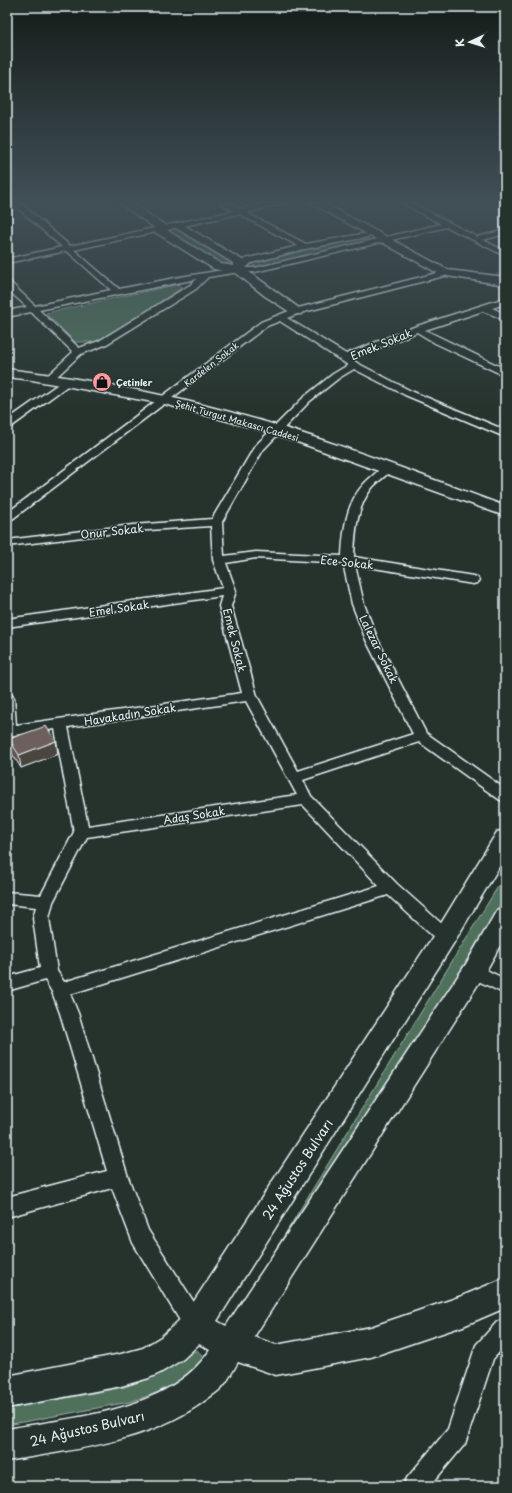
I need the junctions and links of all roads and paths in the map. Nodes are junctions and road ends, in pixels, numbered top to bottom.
1 (96, 273) edge
2 (221, 273) edge
3 (242, 273) edge
4 (445, 273) joint
5 (206, 275) junction
6 (505, 281) edge
7 (7, 284) edge
8 (118, 292) junction
9 (505, 301) edge
10 (484, 308) junction
11 (34, 309) junction
12 (297, 311) junction
13 (7, 314) edge
14 (280, 316) junction
15 (505, 317) edge
16 (417, 329) junction
17 (78, 352) junction
18 (350, 361) junction
19 (7, 373) edge
20 (505, 373) edge
21 (49, 379) junction
22 (66, 382) junction
23 (165, 400) junction
24 (7, 425) edge
25 (276, 430) junction
26 (505, 434) edge
27 (388, 468) junction
28 (505, 511) edge
29 (7, 518) edge
30 (216, 522) junction
31 (7, 543) edge
32 (219, 560) junction
33 (348, 560) junction
34 (473, 580) dead end
35 (230, 591) junction
36 (7, 623) edge
37 (250, 696) junction
38 (7, 698) edge
39 (62, 725) junction
40 (9, 732) edge
41 (421, 736) junction
42 (295, 777) junction
43 (505, 796) edge
44 (306, 799) junction
45 (82, 832) junction
46 (505, 838) edge
47 (391, 888) junction
48 (7, 898) edge
49 (45, 902) junction
50 (505, 916) edge
51 (445, 937) junction
52 (474, 971) junction
53 (49, 972) junction
54 (7, 984) edge
55 (505, 987) edge
56 (60, 990) junction
57 (118, 1176) junction
58 (7, 1208) edge
59 (505, 1293) edge
60 (196, 1326) junction
61 (505, 1330) edge
62 (232, 1345) junction
63 (7, 1392) edge
64 (7, 1446) edge
65 (415, 1486) edge

1 - 8 street
2 - 5 street
3 - 12 street
4 - 6 street
4 - 12 street, Kardelen Sokak
5 - 8 street
5 - 17 street
7 - 11 street
8 - 11 street
9 - 10 street, Emek Sokak
10 - 15 street
10 - 16 street, Emek Sokak
11 - 13 street
11 - 17 street
12 - 14 street, Kardelen Sokak
14 - 18 street
14 - 23 street, Kardelen Sokak
16 - 18 street, Emek Sokak
16 - 20 street
17 - 21 street
18 - 25 street, Emek Sokak
18 - 26 street
19 - 21 street, Şehit Turgut Makascı Caddesi
21 - 22 street, Şehit Turgut Makascı Caddesi
22 - 23 street, Şehit Turgut Makascı Caddesi
22 - 24 street
23 - 25 street, Şehit Turgut Makascı Caddesi
23 - 29 street, Kardelen Sokak
25 - 27 street, Şehit Turgut Makascı Caddesi
25 - 30 street, Emek Sokak
27 - 28 street, Şehit Turgut Makascı Caddesi
27 - 33 street, Lalezar Sokak
30 - 31 street, Onur Sokak
30 - 32 street, Emek Sokak
32 - 33 street, Ece Sokak
32 - 35 street, Emek Sokak
33 - 34 street, Ece Sokak
33 - 41 street, Lalezar Sokak
35 - 36 street, Emel Sokak
35 - 37 street, Emek Sokak
37 - 39 street, Havakadın Sokak
37 - 42 street, Emek Sokak
38 - 40 street
39 - 40 street, Havakadın Sokak
39 - 45 street
41 - 42 street
41 - 43 street, Lalezar Sokak
42 - 44 street, Emek Sokak
44 - 45 street, Adaş Sokak
44 - 47 street, Emek Sokak
45 - 49 street
46 - 51 street, 24 Ağustos Bulvarı
47 - 51 street, Emek Sokak
47 - 56 street
48 - 49 street
49 - 53 street
50 - 52 street, 24 Ağustos Bulvarı
51 - 60 street, 24 Ağustos Bulvarı
52 - 55 street
52 - 62 street, 24 Ağustos Bulvarı
53 - 54 street
53 - 56 street
56 - 57 street
57 - 58 street
57 - 60 street
59 - 62 street
60 - 62 street
60 - 63 street, 24 Ağustos Bulvarı
61 - 65 street
62 - 64 street, 24 Ağustos Bulvarı

